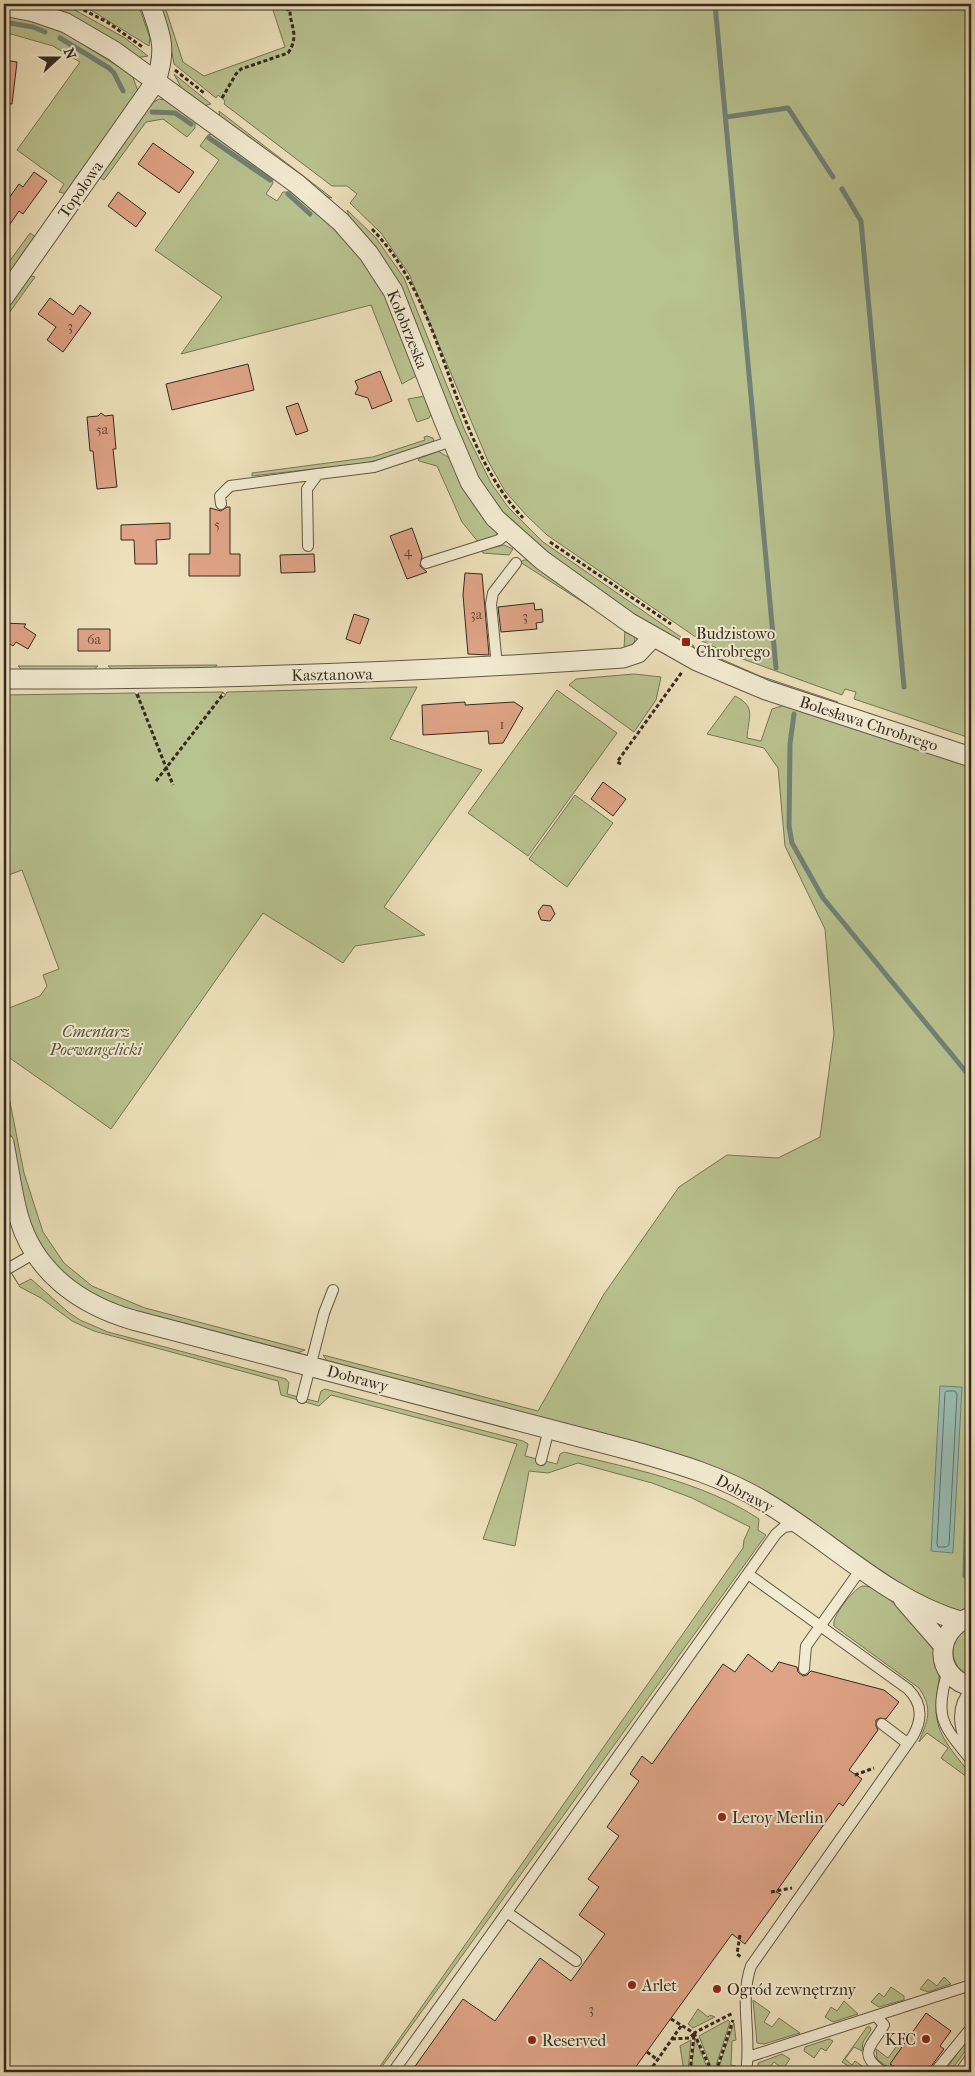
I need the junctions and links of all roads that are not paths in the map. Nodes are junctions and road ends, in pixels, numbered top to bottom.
1 (150, 4) edge
2 (4, 6) edge
3 (156, 81) junction
4 (4, 297) edge
5 (452, 440) junction
6 (318, 474) junction
7 (221, 504) dead end
8 (509, 532) junction
9 (308, 546) dead end
10 (516, 563) dead end
11 (426, 564) dead end
12 (652, 637) junction
13 (497, 666) junction
14 (4, 679) edge
15 (766, 690) joint
16 (971, 757) edge
17 (4, 1143) edge
18 (35, 1253) junction
19 (9, 1268) dead end
20 (334, 1290) dead end
21 (311, 1365) junction
22 (302, 1398) dead end
23 (549, 1429) junction
24 (541, 1460) dead end
25 (799, 1526) junction
26 (861, 1569) junction
27 (748, 1574) junction
28 (898, 1594) junction
29 (966, 1619) edge
30 (821, 1626) junction
31 (944, 1645) junction
32 (804, 1669) dead end
33 (948, 1670) junction
34 (971, 1686) edge
35 (971, 1690) edge
36 (882, 1724) dead end
37 (907, 1743) junction
38 (971, 1760) edge
39 (508, 1913) junction
40 (576, 1961) dead end
41 (971, 1986) edge
42 (876, 2016) junction
43 (971, 2028) edge
44 (748, 2057) junction
45 (971, 2057) edge
46 (393, 2072) edge
47 (746, 2072) edge
48 (883, 2072) edge
49 (935, 2072) edge
50 (960, 2072) edge

1 - 3 street, Topolowa
2 - 3 street, Kołobrzeska
3 - 4 street, Topolowa
3 - 5 street, Kołobrzeska
5 - 6 lane
5 - 8 street, Kołobrzeska
6 - 7 lane
6 - 9 lane
8 - 11 lane
8 - 12 street, Kołobrzeska
10 - 13 lane
12 - 13 street, Kasztanowa
12 - 15 street, Kołobrzeska
13 - 14 street, Kasztanowa
15 - 16 street, Bolesława Chrobrego
17 - 18 street, Dobrawy
18 - 19 lane
18 - 21 street, Dobrawy
20 - 21 lane
21 - 22 lane
21 - 23 street, Dobrawy
23 - 24 lane
23 - 25 street, Dobrawy
25 - 26 street, Dobrawy
25 - 27 lane, Dobrawy
26 - 28 street, Dobrawy
26 - 30 lane
27 - 30 lane
27 - 39 lane, Dobrawy
28 - 29 street, Dobrawy
28 - 31 street, Dobrawy
29 - 31 street, Dobrawy
30 - 32 lane
30 - 37 lane
31 - 33 street
33 - 34 street
33 - 38 lane
35 - 38 lane
36 - 37 lane
37 - 44 lane
39 - 40 lane
39 - 46 lane, Dobrawy
41 - 42 lane
42 - 44 lane
42 - 48 lane
43 - 49 lane
44 - 47 lane
45 - 50 lane

